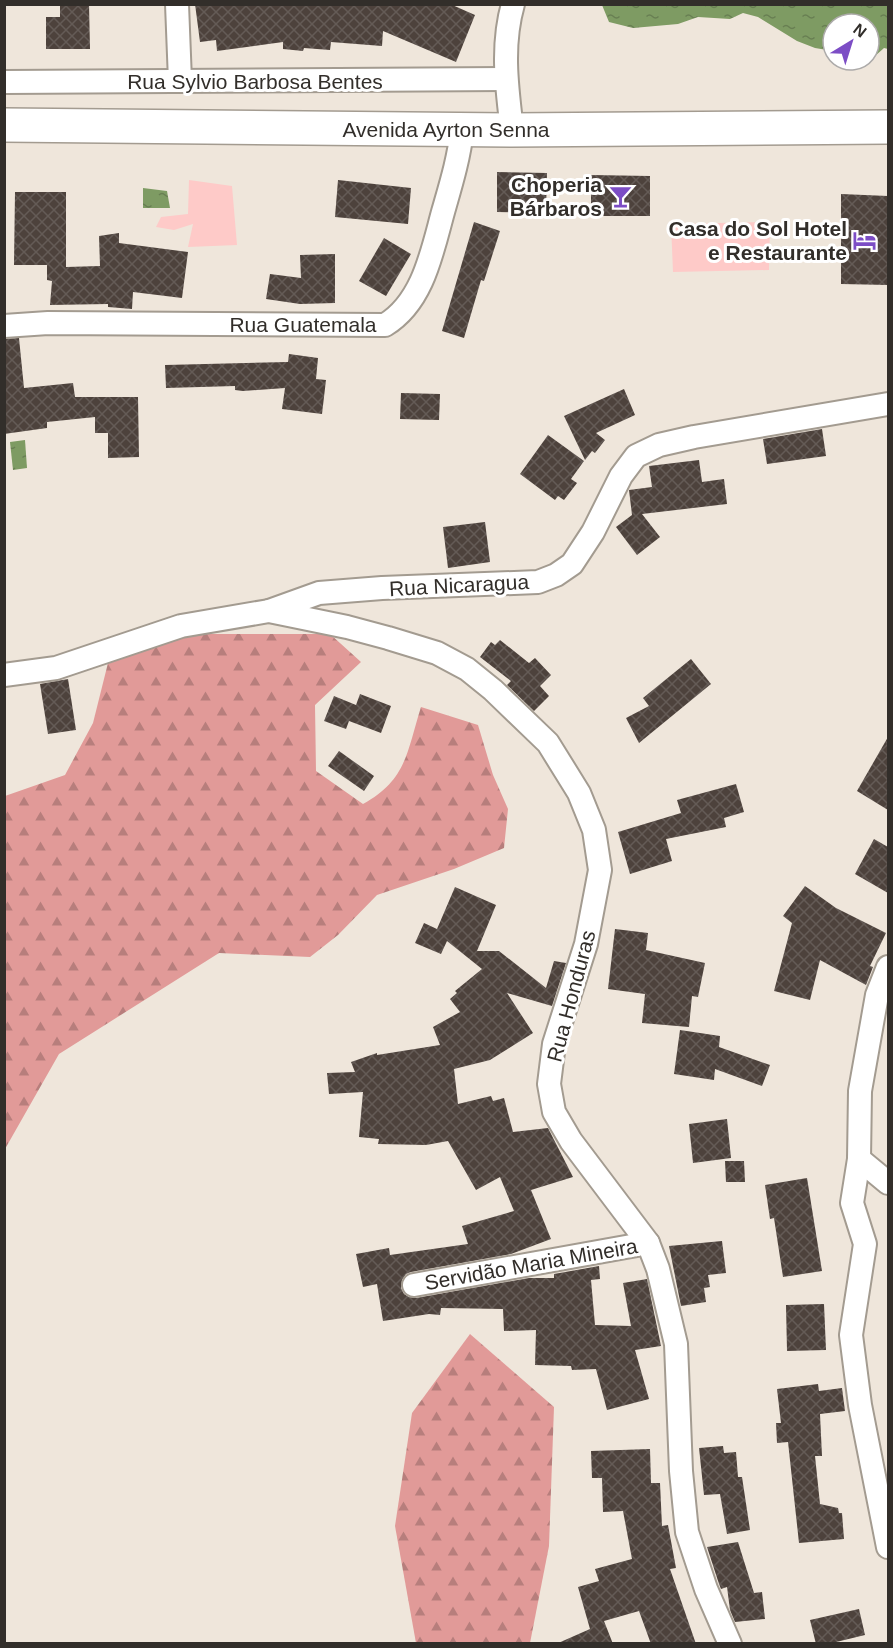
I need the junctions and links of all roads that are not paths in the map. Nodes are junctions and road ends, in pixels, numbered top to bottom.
1 (177, 4) edge
2 (513, 4) edge
3 (506, 79) junction
4 (180, 81) junction
5 (4, 82) edge
6 (4, 124) edge
7 (888, 127) edge
8 (462, 130) junction
9 (512, 130) junction
10 (4, 326) edge
11 (888, 404) edge
12 (269, 611) junction
13 (4, 675) edge
14 (888, 967) edge
15 (859, 1159) junction
16 (888, 1183) edge
17 (648, 1243) junction
18 (414, 1285) dead end
19 (888, 1547) edge
20 (730, 1644) edge

1 - 4 street
2 - 3 street
3 - 4 street, Rua Sylvio Barbosa Bentes
3 - 9 street
4 - 5 street, Rua Sylvio Barbosa Bentes
6 - 8 main road, Avenida Ayrton Senna
7 - 9 main road, Avenida Ayrton Senna
8 - 9 main road, Avenida Ayrton Senna
8 - 10 street, Rua Guatemala
11 - 12 street, Rua Nicaragua
12 - 13 street, Rua Nicaragua
12 - 17 street, Rua Honduras
14 - 15 street
15 - 16 street
15 - 19 street
17 - 18 street, Servidão Maria Mineira
17 - 20 street, Rua Honduras

